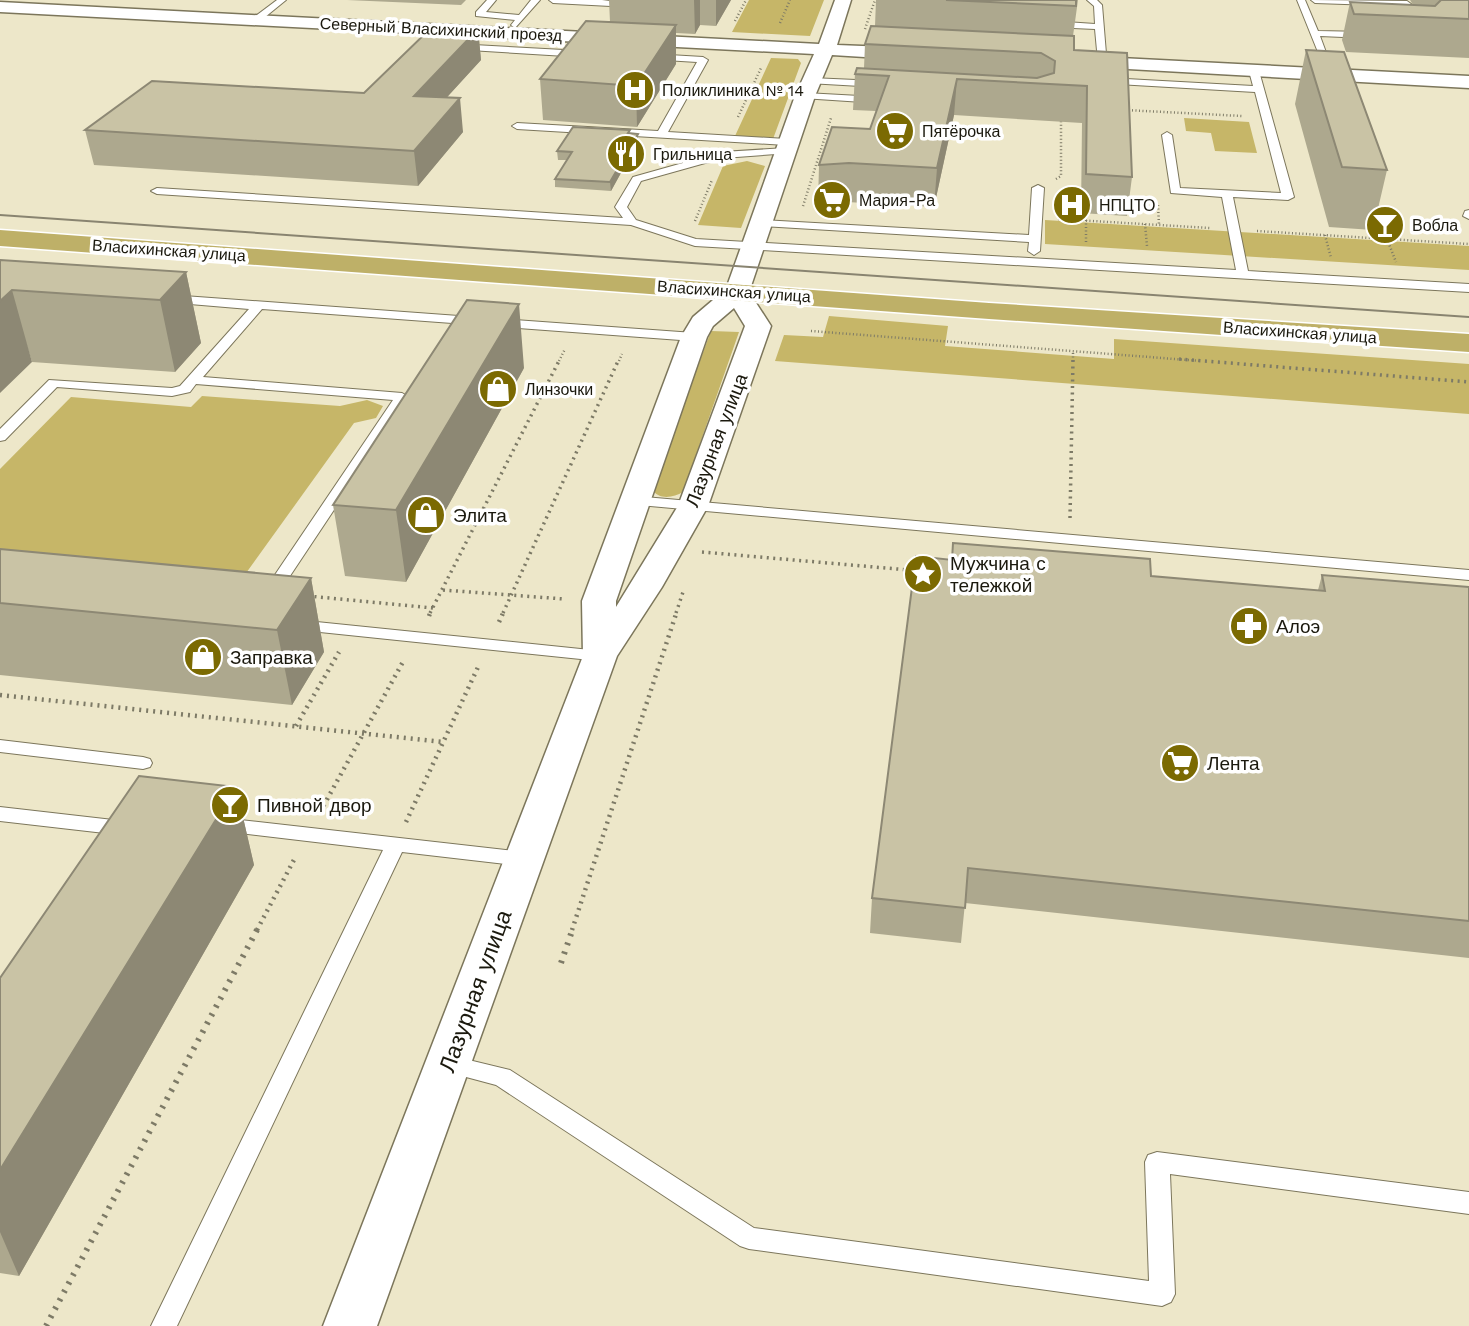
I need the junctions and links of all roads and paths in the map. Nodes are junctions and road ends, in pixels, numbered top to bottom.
1 (282, 0) edge
2 (492, 0) edge
3 (536, 0) edge
4 (553, 0) edge
5 (746, 0) edge
6 (790, 0) edge
7 (843, 0) edge
8 (875, 0) edge
9 (1091, 0) edge
10 (1301, 0) edge
11 (1315, 0) edge
12 (636, 4) dead end
13 (0, 7) edge
14 (521, 18) junction
15 (256, 20) junction
16 (734, 22) dead end
17 (780, 24) dead end
18 (1047, 24) edge
19 (1100, 27) junction
20 (865, 30) dead end
21 (508, 33) junction
22 (1313, 33) junction
23 (1376, 36) edge
24 (1426, 38) edge
25 (591, 46) junction
26 (449, 47) edge
27 (825, 49) junction
28 (578, 54) junction
29 (926, 54) edge
30 (647, 57) edge
31 (1062, 61) edge
32 (1102, 64) junction
33 (1332, 75) junction
34 (1257, 80) junction
35 (1469, 82) edge
36 (886, 85) edge
37 (808, 89) junction
38 (838, 98) junction
39 (894, 101) edge
40 (1061, 106) edge
41 (1114, 109) edge
42 (1267, 117) junction
43 (516, 126) dead end
44 (662, 135) junction
45 (1167, 135) dead end
46 (788, 146) junction
47 (1038, 188) joint
48 (157, 191) dead end
49 (1227, 194) junction
50 (1086, 220) dead end
51 (632, 222) junction
52 (762, 223) junction
53 (1145, 224) dead end
54 (797, 225) junction
55 (1325, 235) dead end
56 (0, 238) edge
57 (1035, 239) junction
58 (1387, 239) dead end
59 (754, 245) junction
60 (1086, 250) dead end
61 (1148, 254) dead end
62 (1034, 261) junction
63 (1334, 265) dead end
64 (1398, 270) dead end
65 (1243, 274) junction
66 (1469, 288) edge
67 (737, 292) junction
68 (149, 298) edge
69 (258, 306) junction
70 (811, 331) dead end
71 (694, 337) junction
72 (1469, 343) edge
73 (624, 350) dead end
74 (1073, 351) junction
75 (193, 380) junction
76 (1469, 382) edge
77 (0, 437) edge
78 (633, 501) junction
79 (707, 507) junction
80 (1069, 539) junction
81 (929, 572) edge
82 (1469, 575) edge
83 (686, 584) dead end
84 (271, 592) junction
85 (433, 608) dead end
86 (259, 611) edge
87 (280, 623) edge
88 (345, 642) dead end
89 (488, 644) junction
90 (600, 656) junction
91 (0, 695) edge
92 (296, 727) junction
93 (443, 742) junction
94 (0, 746) edge
95 (143, 763) dead end
96 (0, 814) edge
97 (148, 822) edge
98 (201, 823) edge
99 (122, 828) junction
100 (395, 846) junction
101 (106, 850) edge
102 (523, 859) junction
103 (561, 963) dead end
104 (448, 1064) junction
105 (1469, 1203) edge
106 (164, 1326) edge
107 (350, 1326) edge

1 - 15 lane
2 - 14 lane
3 - 14 lane
4 - 12 lane
5 - 16 path
6 - 17 path
7 - 27 street, Лазурная улица
8 - 20 path
9 - 19 lane
10 - 22 lane
11 - 24 lane
13 - 15 street, Северный Власихинский проезд
14 - 21 lane
15 - 21 street, Северный Власихинский проезд
18 - 19 lane
19 - 32 lane
21 - 25 street, Северный Власихинский проезд
22 - 23 lane
22 - 33 lane
25 - 27 street, Северный Власихинский проезд
25 - 28 lane
25 - 28 lane
26 - 28 lane
27 - 29 street, Северный Власихинский проезд
27 - 37 street, Лазурная улица
30 - 44 lane
31 - 32 street
32 - 34 street
33 - 34 street
33 - 35 street
34 - 42 lane
36 - 37 lane
37 - 38 lane
37 - 46 street, Лазурная улица
38 - 39 lane
38 - 54 path
40 - 47 path
41 - 42 path
42 - 49 lane
43 - 44 lane
44 - 46 lane
45 - 49 lane
46 - 51 lane
46 - 52 street, Лазурная улица
47 - 57 lane
48 - 51 lane
49 - 65 lane
50 - 60 path
51 - 59 lane
52 - 54 lane
52 - 59 street, Лазурная улица
53 - 61 path
54 - 57 lane
55 - 63 path
56 - 67 highway, Власихинская улица
57 - 62 lane
58 - 64 path
59 - 62 lane
59 - 67 street, Лазурная улица
62 - 65 lane
65 - 66 lane
67 - 71 street, Лазурная улица
67 - 72 highway, Власихинская улица
67 - 79 street, Лазурная улица
68 - 69 lane
69 - 71 lane
69 - 75 lane
70 - 74 path
71 - 78 street, Лазурная улица
73 - 89 path
74 - 76 path
74 - 80 path
75 - 77 lane
75 - 84 lane
78 - 79 lane
78 - 90 street, Лазурная улица
79 - 80 lane
79 - 81 path
79 - 90 street, Лазурная улица
80 - 82 lane
83 - 103 path
84 - 85 path
84 - 86 lane
87 - 89 lane
88 - 92 path
89 - 90 lane
89 - 93 path
90 - 102 street, Лазурная улица
91 - 92 path
92 - 93 path
93 - 100 path
94 - 95 lane
96 - 99 lane
97 - 99 lane
98 - 100 lane
99 - 101 lane
100 - 102 lane
100 - 106 lane
102 - 104 street, Лазурная улица
104 - 105 lane
104 - 107 street, Лазурная улица

